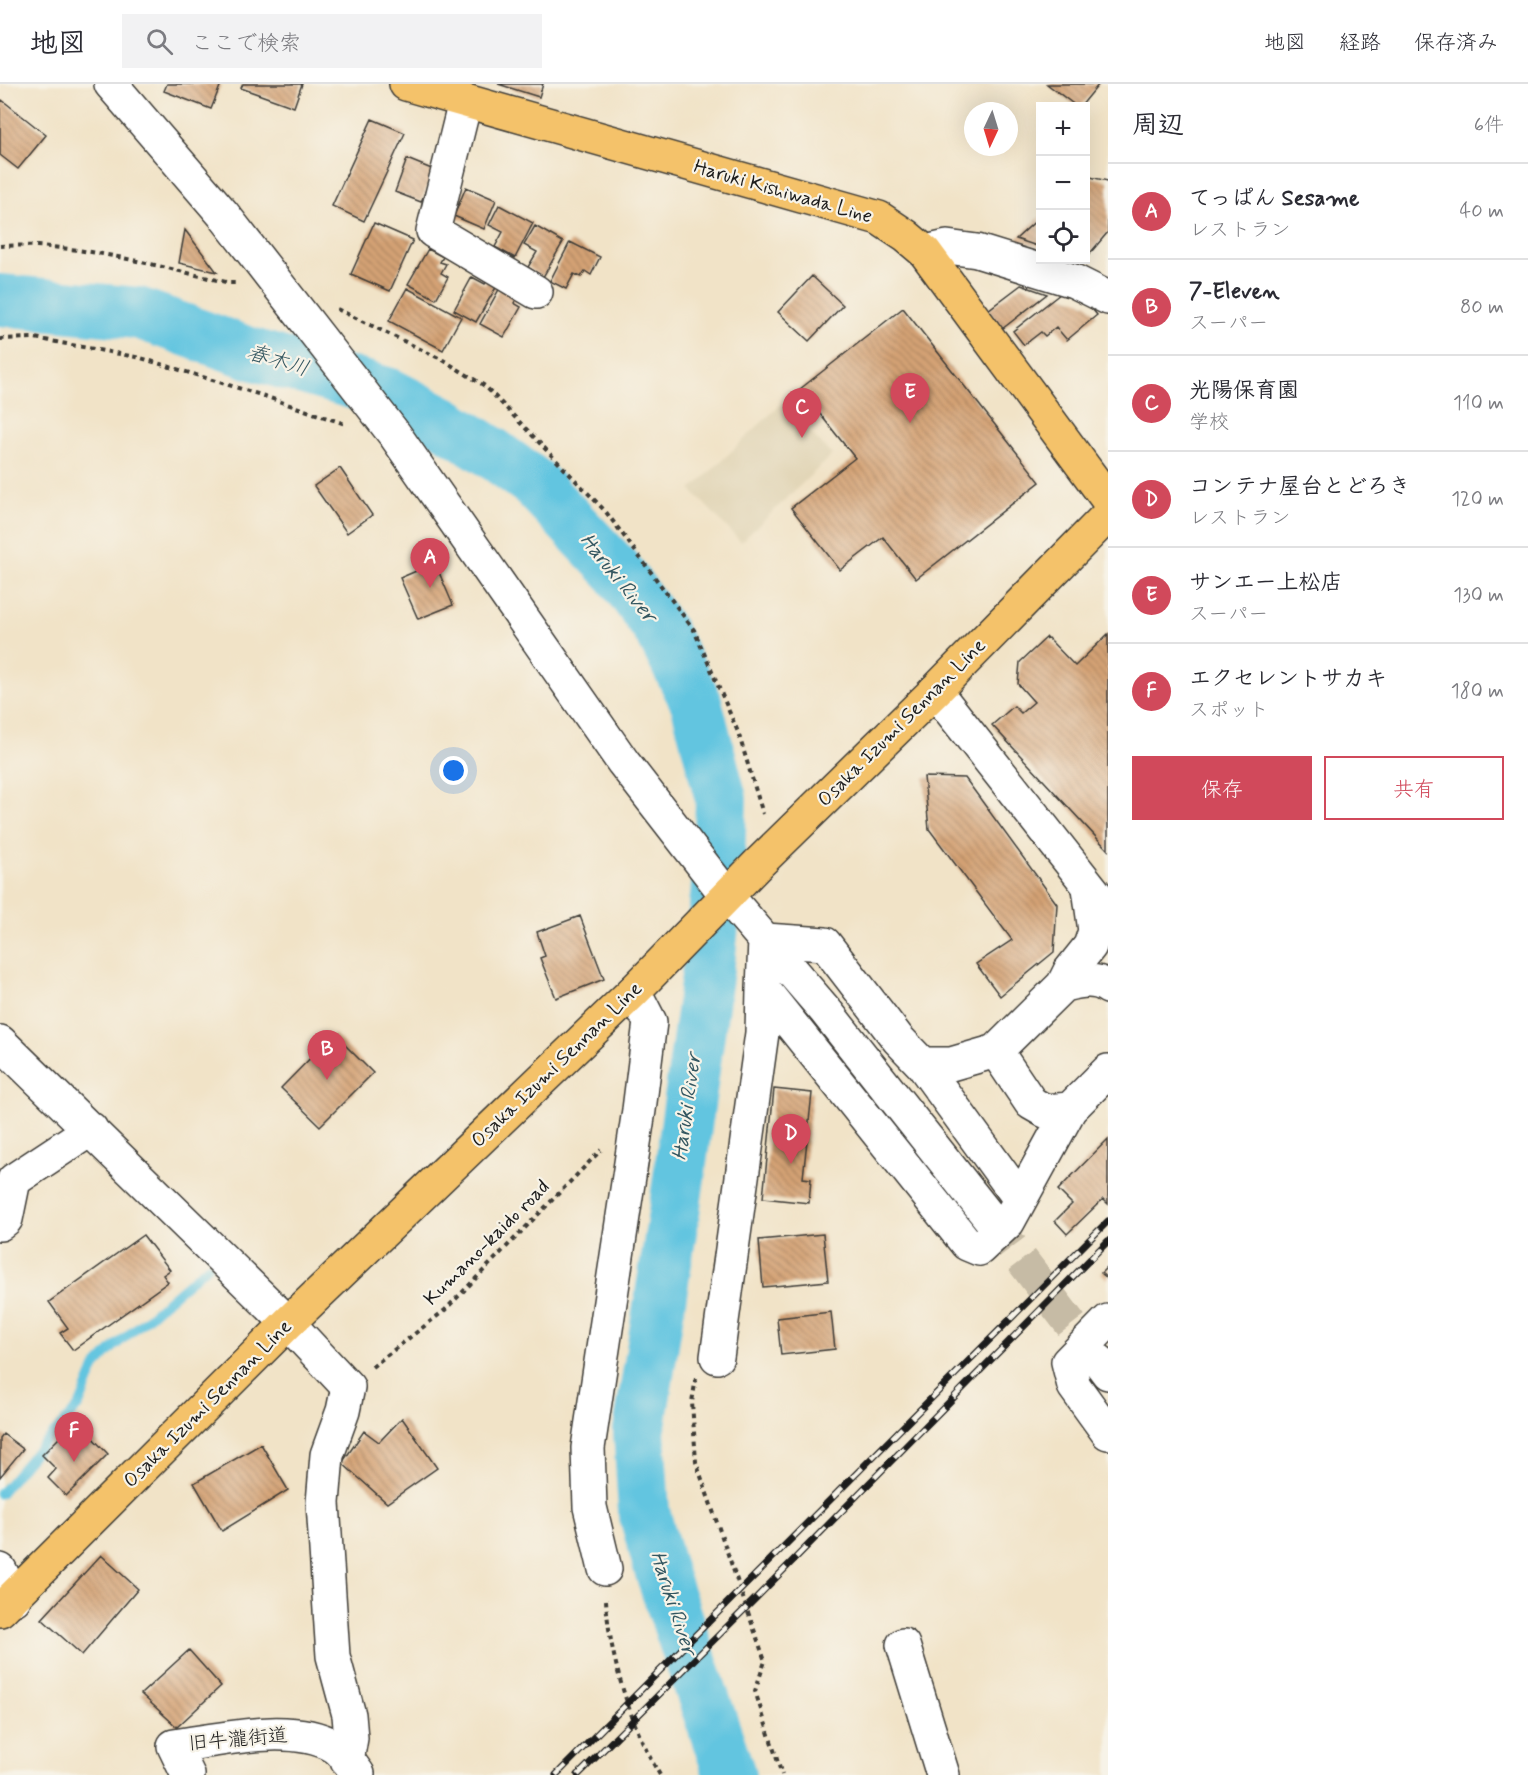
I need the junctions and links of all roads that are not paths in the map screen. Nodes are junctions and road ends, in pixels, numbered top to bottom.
1 (111, 84) edge
2 (406, 84) edge
3 (465, 102) junction
4 (925, 252) junction
5 (536, 292) dead end
6 (1108, 298) edge
7 (1108, 500) edge
8 (1108, 515) edge
9 (935, 691) junction
10 (727, 896) junction
11 (1098, 899) edge
12 (760, 934) junction
13 (645, 980) junction
14 (1063, 985) junction
15 (1108, 987) edge
16 (763, 989) junction
17 (0, 1042) edge
18 (996, 1051) junction
19 (922, 1064) junction
20 (1108, 1071) edge
21 (1070, 1109) junction
22 (91, 1129) junction
23 (1020, 1199) junction
24 (992, 1221) tunnel mouth
25 (0, 1224) edge
26 (1108, 1321) edge
27 (288, 1323) junction
28 (707, 1362) road end
29 (1108, 1433) edge
30 (604, 1569) road end
31 (5, 1593) edge
32 (903, 1645) dead end
33 (353, 1768) edge
34 (188, 1775) edge
35 (943, 1775) edge

1 - 10 street
2 - 3 main road, Haruki Kishiwada Line
3 - 4 main road, Haruki Kishiwada Line
3 - 5 street
4 - 6 street
4 - 7 main road, Haruki Kishiwada Line
8 - 9 main road, Osaka Izumi Sennan Line
9 - 10 main road, Osaka Izumi Sennan Line
9 - 11 street
10 - 12 street
10 - 13 main road, Osaka Izumi Sennan Line
11 - 14 street
12 - 16 street
12 - 19 street
12 - 24 street
13 - 27 main road, Osaka Izumi Sennan Line
13 - 30 street
14 - 15 street
14 - 18 street
16 - 23 street
16 - 28 street
17 - 22 street
18 - 19 street
18 - 21 street
19 - 23 street
20 - 21 street
21 - 23 street
22 - 25 street
22 - 27 street
26 - 29 street
27 - 31 main road, Osaka Izumi Sennan Line
27 - 33 street
32 - 35 street
33 - 34 street, 旧牛瀧街道

